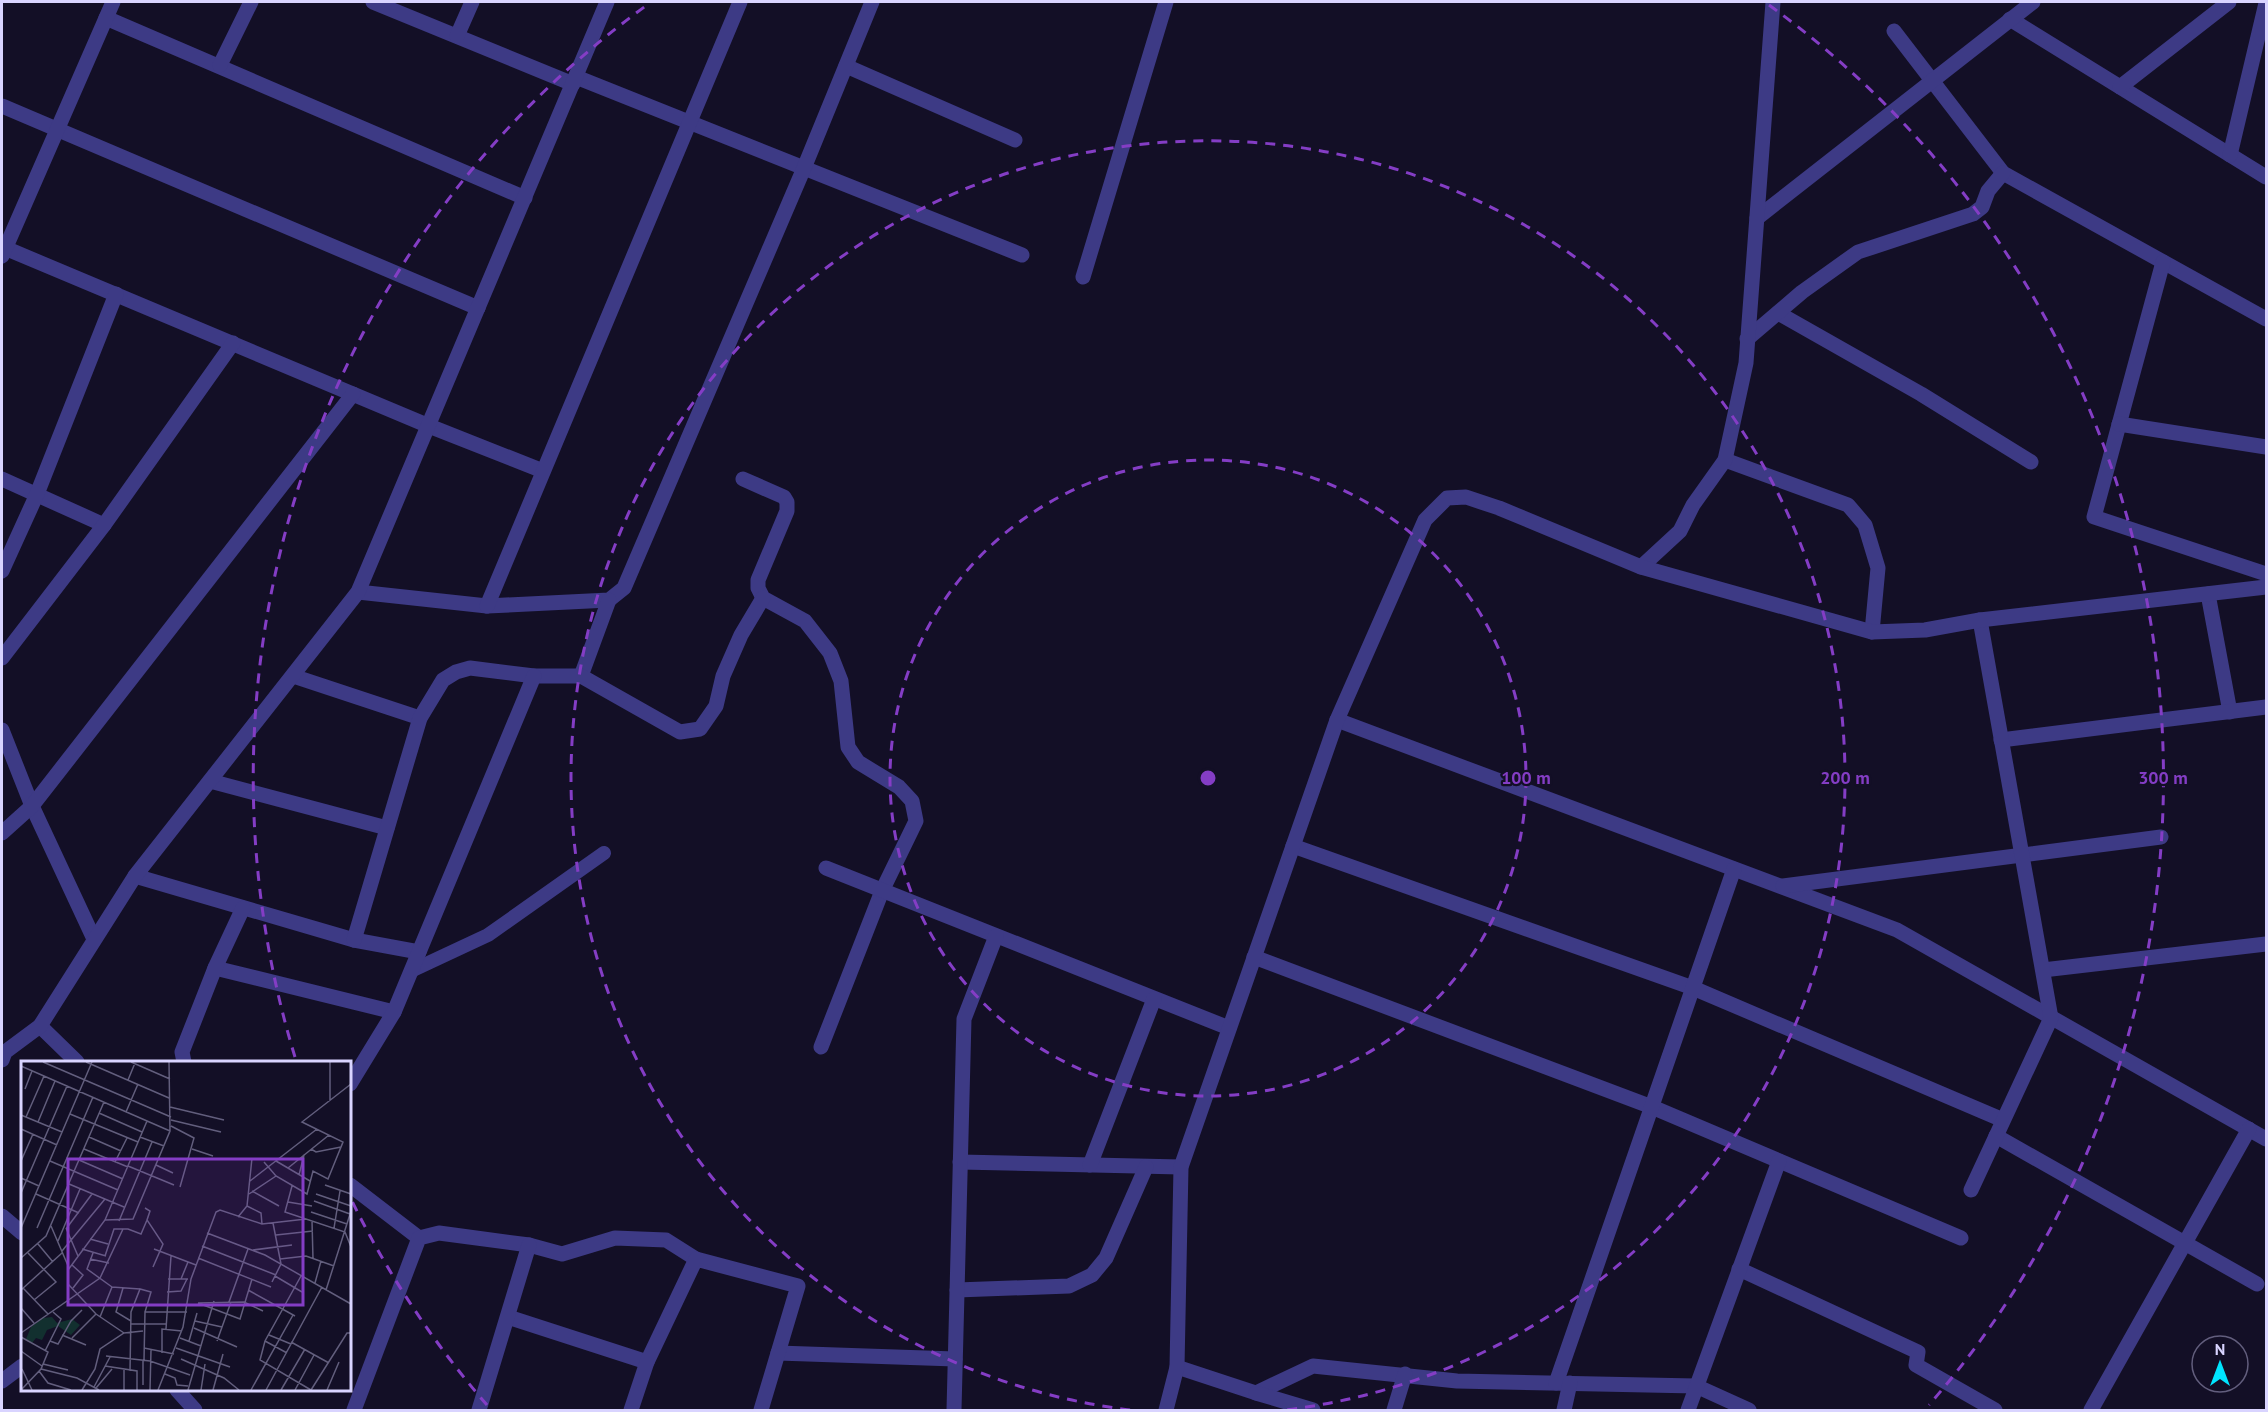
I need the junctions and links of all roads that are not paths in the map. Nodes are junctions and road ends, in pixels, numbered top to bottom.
1 (113, 2) edge
2 (250, 2) edge
3 (373, 2) edge
4 (472, 2) edge
5 (607, 2) edge
6 (740, 2) edge
7 (872, 2) edge
8 (1166, 2) edge
9 (1773, 2) edge
10 (2033, 2) edge
11 (2229, 2) edge
12 (2266, 3) edge
13 (106, 18) junction
14 (2010, 19) junction
15 (1894, 31) dead end
16 (457, 36) junction
17 (220, 65) junction
18 (846, 66) junction
19 (574, 80) junction
20 (1932, 81) junction
21 (2120, 87) junction
22 (2, 106) edge
23 (688, 122) junction
24 (57, 130) junction
25 (1015, 140) dead end
26 (2230, 155) junction
27 (804, 168) junction
28 (2003, 172) junction
29 (2266, 177) edge
30 (525, 198) junction
31 (1757, 218) junction
32 (3, 252) edge
33 (1022, 255) dead end
34 (2163, 262) junction
35 (1083, 277) dead end
36 (116, 294) junction
37 (478, 308) junction
38 (1778, 313) junction
39 (2266, 319) edge
40 (1747, 339) junction
41 (233, 344) junction
42 (353, 394) junction
43 (2119, 424) junction
44 (429, 426) junction
45 (2266, 447) edge
46 (1725, 460) junction
47 (2031, 462) dead end
48 (543, 471) junction
49 (2, 479) edge
50 (743, 479) dead end
51 (37, 494) junction
52 (104, 525) junction
53 (1641, 567) junction
54 (2, 571) edge
55 (2266, 574) edge
56 (2266, 587) edge
57 (358, 592) junction
58 (2208, 594) junction
59 (763, 597) junction
60 (609, 600) junction
61 (487, 606) junction
62 (1980, 620) junction
63 (1872, 632) junction
64 (2, 658) edge
65 (293, 676) junction
66 (534, 676) junction
67 (581, 676) junction
68 (2266, 707) edge
69 (2230, 712) junction
70 (420, 718) junction
71 (1337, 720) junction
72 (2, 730) edge
73 (2001, 740) junction
74 (210, 781) junction
75 (32, 806) junction
76 (387, 828) junction
77 (2, 833) edge
78 (2161, 837) dead end
79 (1293, 846) junction
80 (604, 853) dead end
81 (2022, 855) junction
82 (826, 868) dead end
83 (1734, 869) junction
84 (135, 876) junction
85 (1779, 886) junction
86 (882, 891) junction
87 (243, 908) junction
88 (996, 936) junction
89 (94, 939) junction
90 (354, 940) junction
91 (2266, 944) edge
92 (419, 952) junction
93 (1254, 957) junction
94 (215, 968) junction
95 (2043, 970) junction
96 (411, 971) junction
97 (1693, 988) junction
98 (1154, 999) junction
99 (394, 1012) junction
100 (2051, 1018) junction
101 (40, 1026) junction
102 (1229, 1028) junction
103 (821, 1047) dead end
104 (3, 1052) edge
105 (76, 1061) edge
106 (184, 1061) edge
107 (351, 1082) edge
108 (1652, 1107) junction
109 (2003, 1120) junction
110 (2249, 1129) junction
111 (1996, 1136) junction
112 (2266, 1139) edge
113 (1779, 1161) junction
114 (960, 1162) junction
115 (1090, 1165) junction
116 (1146, 1167) junction
117 (1180, 1167) junction
118 (351, 1186) edge
119 (1971, 1190) dead end
120 (2, 1216) edge
121 (21, 1232) edge
122 (419, 1238) junction
123 (1961, 1238) dead end
124 (2185, 1243) junction
125 (529, 1245) junction
126 (696, 1259) junction
127 (1739, 1269) junction
128 (2257, 1284) dead end
129 (957, 1290) junction
130 (508, 1317) junction
131 (778, 1353) junction
132 (955, 1359) junction
133 (647, 1362) junction
134 (21, 1367) edge
135 (1178, 1367) junction
136 (1405, 1374) junction
137 (2, 1381) edge
138 (1563, 1383) junction
139 (1696, 1386) junction
140 (179, 1391) edge
141 (1256, 1393) junction
142 (195, 1410) edge
143 (354, 1410) edge
144 (479, 1410) edge
145 (631, 1410) edge
146 (761, 1410) edge
147 (954, 1410) edge
148 (1166, 1410) edge
149 (1313, 1410) edge
150 (1394, 1410) edge
151 (1564, 1410) edge
152 (1688, 1410) edge
153 (1749, 1410) edge
154 (1995, 1410) edge
155 (2091, 1410) edge

1 - 13 street
2 - 17 street
3 - 16 street
4 - 16 street
5 - 19 street
6 - 23 street
7 - 18 street
8 - 35 street
9 - 31 street
10 - 14 street
11 - 21 street
12 - 26 street
13 - 17 street
13 - 24 street
14 - 20 street
14 - 21 street
15 - 20 street
16 - 19 street
17 - 30 street
18 - 25 street
18 - 27 street
19 - 23 street
19 - 30 street
20 - 28 street
20 - 31 street
21 - 26 street
22 - 24 street
23 - 27 street
23 - 48 street
24 - 32 street
24 - 37 street
26 - 29 street
27 - 33 street
27 - 60 street
28 - 34 street
28 - 38 street
30 - 37 street
31 - 40 street
32 - 36 street
34 - 39 street
34 - 43 street
36 - 41 street
36 - 51 street
37 - 44 street
38 - 40 street
38 - 47 street
40 - 46 street
41 - 42 street
41 - 52 street
42 - 44 street
42 - 75 street
43 - 45 street
43 - 55 street
44 - 48 street
44 - 57 street
46 - 53 street
46 - 63 street
48 - 61 street
49 - 51 street
50 - 59 street
51 - 52 street
51 - 54 street
52 - 64 street
53 - 63 street
53 - 71 street
56 - 58 street
57 - 61 street
57 - 65 street
58 - 62 street
58 - 69 street
59 - 67 street
59 - 86 street
60 - 61 street
60 - 67 street
62 - 63 street
62 - 73 street
65 - 70 street
65 - 74 street
66 - 67 street
66 - 70 street
66 - 92 street
68 - 69 street
69 - 73 street
70 - 76 street
71 - 79 street
71 - 83 street
72 - 75 street
73 - 81 street
74 - 76 street
74 - 84 street
75 - 77 street
75 - 89 street
76 - 90 street
78 - 81 street
79 - 93 street
79 - 97 street
80 - 96 lane
81 - 85 street
81 - 95 street
82 - 86 street
83 - 85 street
83 - 97 street
84 - 87 street
84 - 89 street
85 - 100 street
86 - 88 street
86 - 103 street
87 - 90 street
87 - 94 street
88 - 98 street
88 - 114 street
89 - 101 street
90 - 92 street
91 - 95 street
92 - 96 street
93 - 102 street
93 - 108 street
94 - 99 street
94 - 106 street
95 - 100 street
96 - 99 street
97 - 108 street
97 - 109 street
98 - 102 street
98 - 115 street
99 - 107 street
100 - 109 street
100 - 110 street
101 - 104 street
101 - 105 street
102 - 117 street
108 - 113 street
108 - 138 street
109 - 111 street
110 - 112 street
110 - 124 street
111 - 119 street
111 - 124 street
113 - 123 street
113 - 127 street
114 - 115 street
114 - 129 street
115 - 116 street
116 - 117 street
116 - 129 street
117 - 135 street
118 - 122 street
120 - 121 street
122 - 125 street
122 - 143 street
124 - 128 street
124 - 155 street
125 - 126 street
125 - 130 street
126 - 131 street
126 - 133 street
127 - 139 street
127 - 154 street
129 - 132 street
130 - 133 street
130 - 144 street
131 - 132 street
131 - 146 street
132 - 147 street
133 - 145 street
134 - 137 street
135 - 141 street
135 - 148 street
136 - 138 street
136 - 141 street
136 - 150 street
138 - 139 street
138 - 151 street
139 - 152 street
139 - 153 street
140 - 142 street
141 - 149 street

